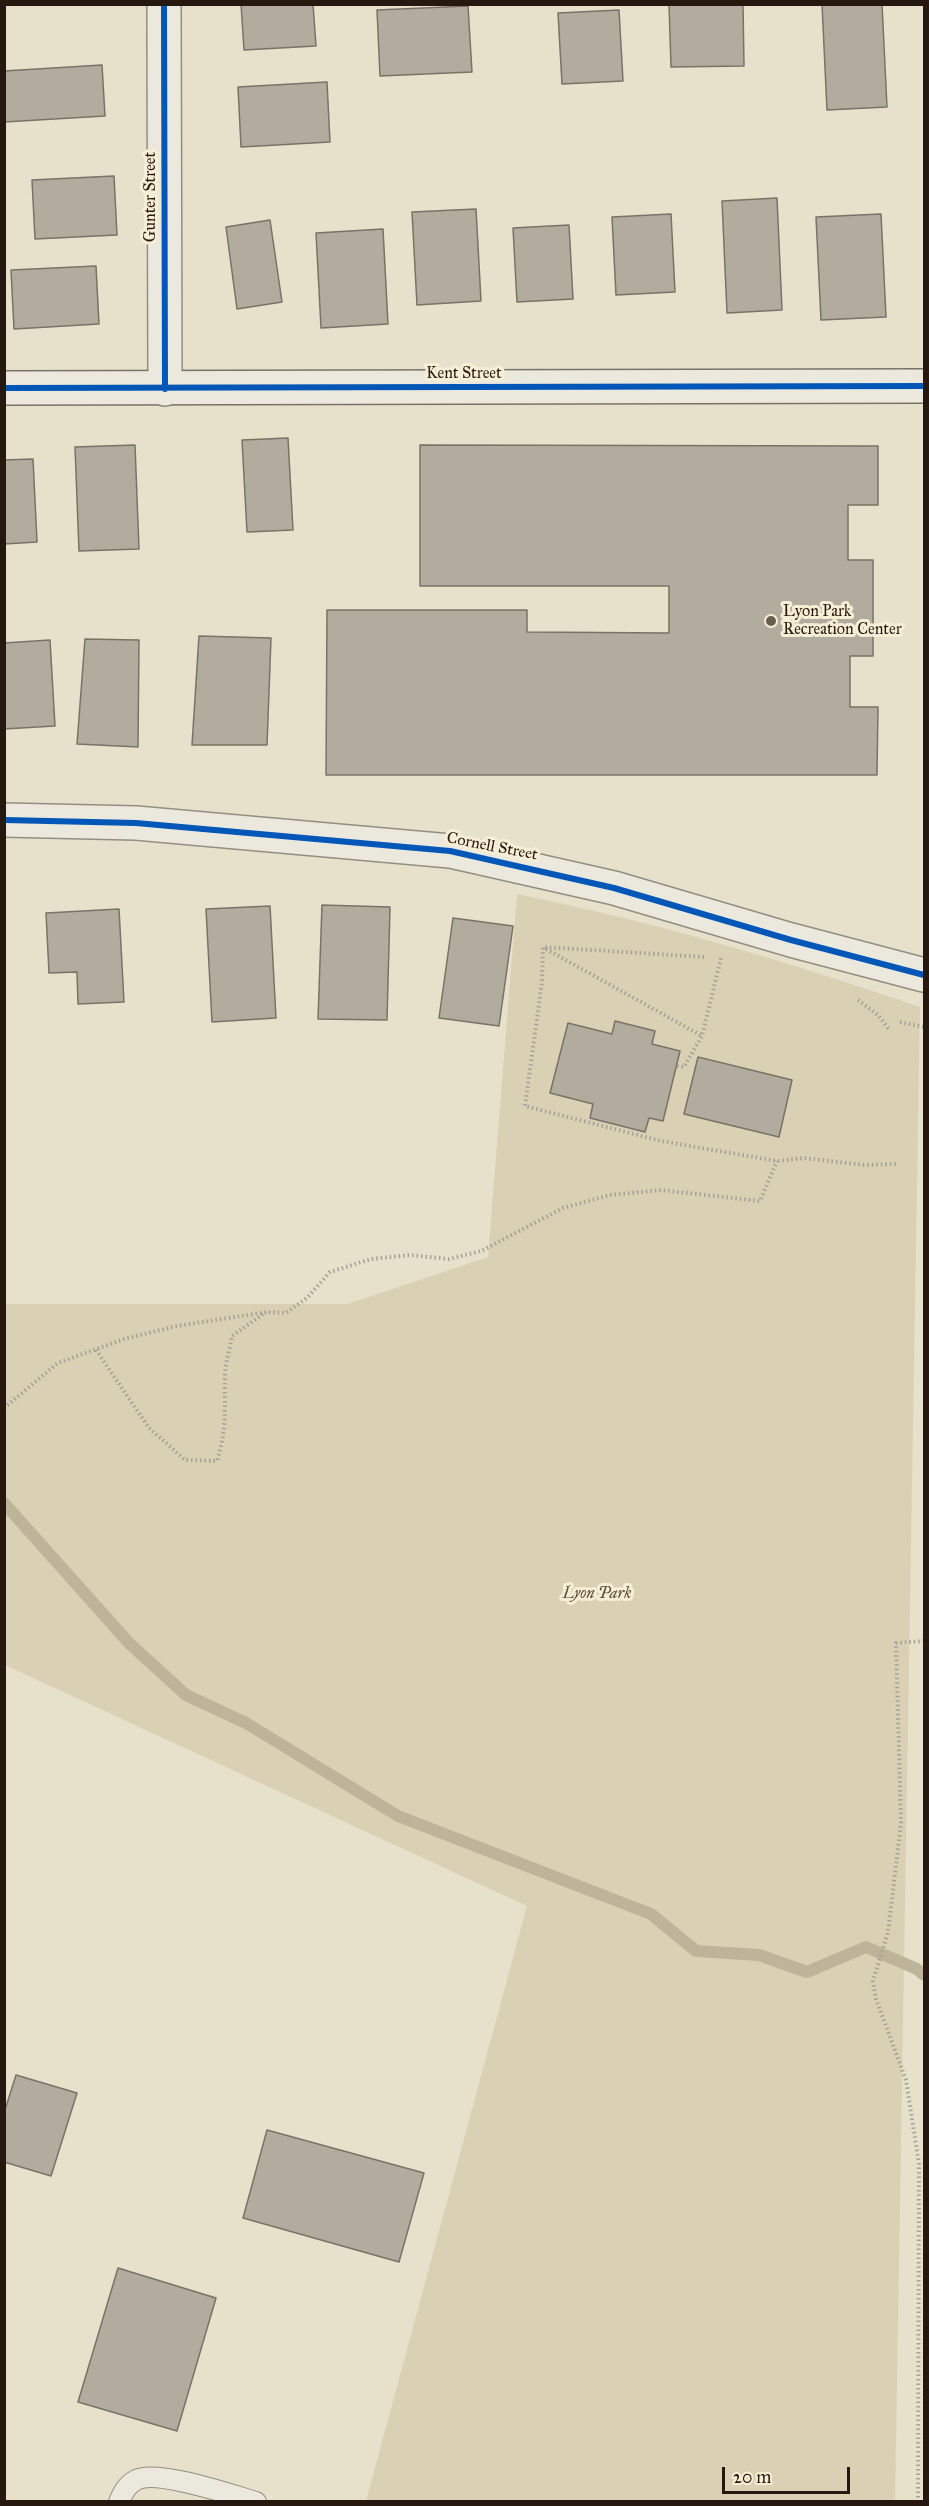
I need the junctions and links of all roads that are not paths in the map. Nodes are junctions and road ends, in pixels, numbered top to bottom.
1 (164, 4) edge
2 (924, 386) edge
3 (4, 388) edge
4 (165, 388) junction
5 (4, 820) edge
6 (924, 975) edge
7 (119, 2502) edge
8 (256, 2502) edge

1 - 4 street, Gunter Street
2 - 4 street, Kent Street
3 - 4 street, Kent Street
5 - 6 street, Cornell Street
7 - 8 lane

